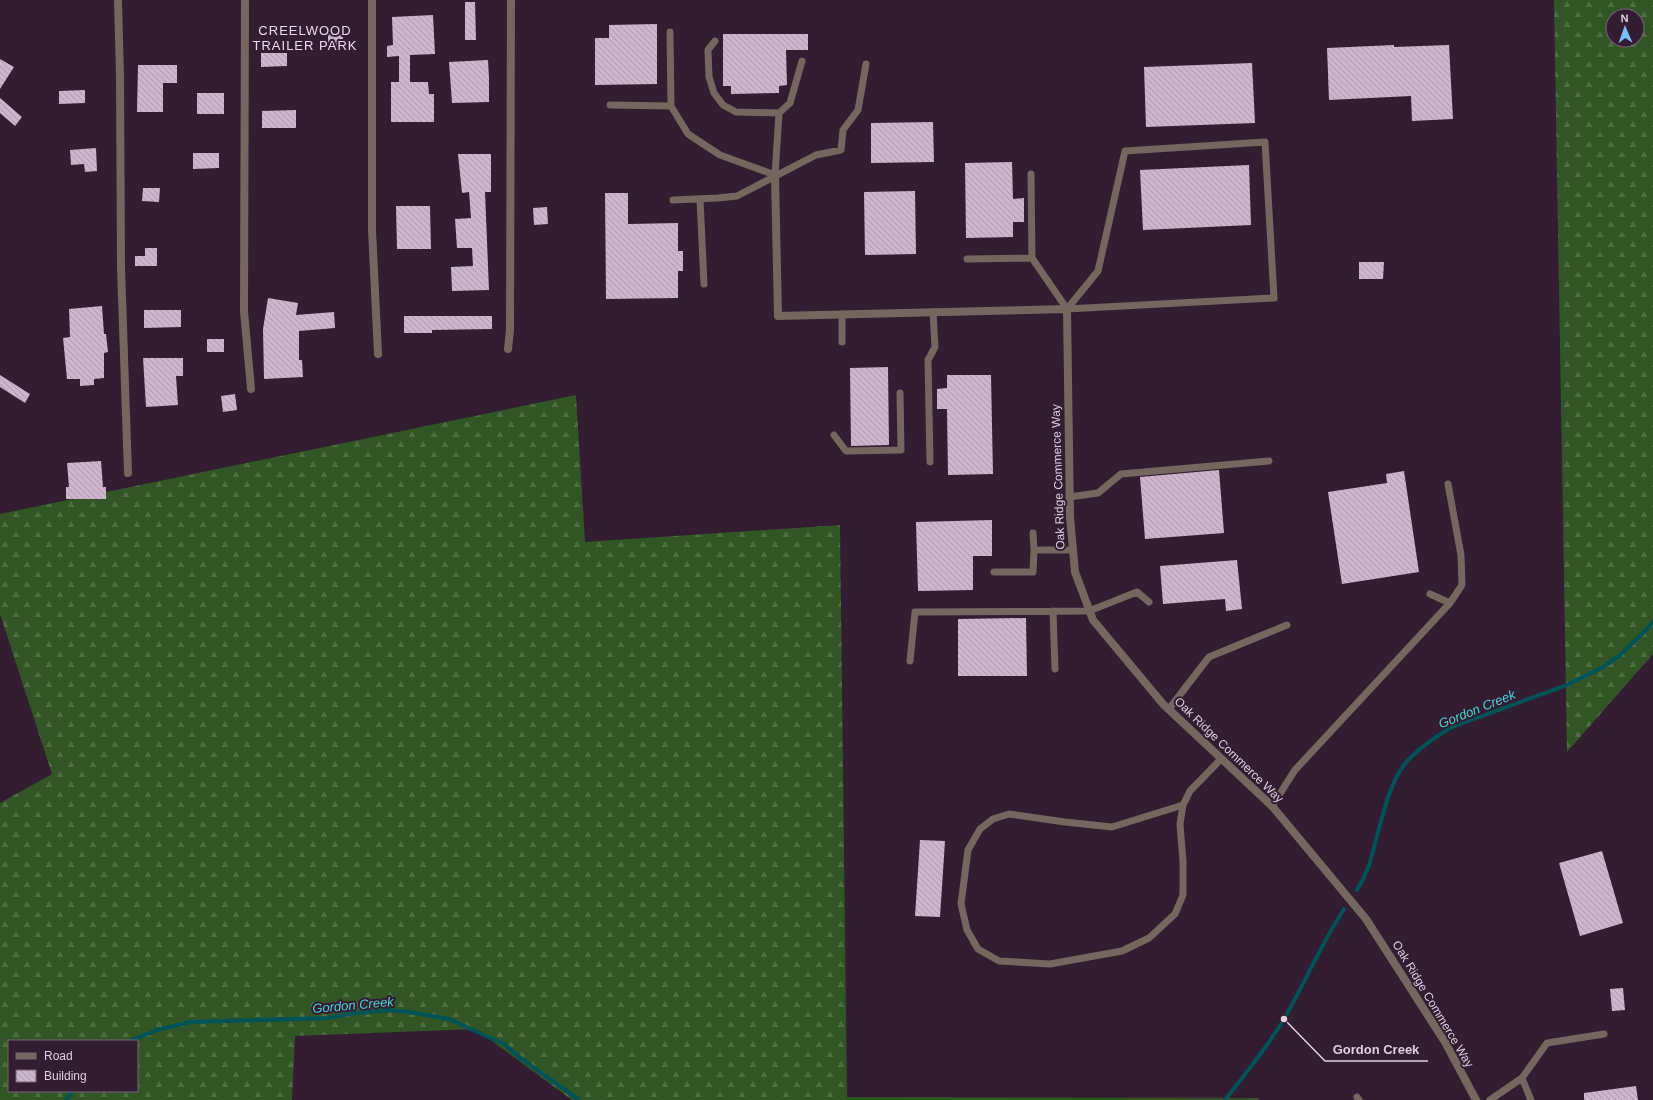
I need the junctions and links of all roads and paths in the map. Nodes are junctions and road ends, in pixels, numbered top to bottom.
1 (118, 0) edge
2 (245, 0) edge
3 (372, 0) edge
4 (512, 0) edge
5 (670, 32) dead end
6 (715, 41) dead end
7 (802, 61) dead end
8 (866, 64) dead end
9 (610, 105) dead end
10 (671, 106) junction
11 (778, 113) junction
12 (1031, 174) dead end
13 (775, 175) junction
14 (700, 199) junction
15 (673, 200) dead end
16 (1032, 258) junction
17 (967, 259) dead end
18 (704, 284) dead end
19 (1067, 309) junction
20 (934, 312) junction
21 (842, 314) junction
22 (842, 342) dead end
23 (508, 349) dead end
24 (378, 354) dead end
25 (251, 389) dead end
26 (900, 393) dead end
27 (834, 435) dead end
28 (1269, 461) dead end
29 (930, 462) dead end
30 (128, 473) dead end
31 (1448, 484) dead end
32 (1069, 497) junction
33 (1033, 533) dead end
34 (1034, 550) junction
35 (1073, 550) junction
36 (994, 572) dead end
37 (1430, 594) dead end
38 (1149, 602) dead end
39 (1450, 602) junction
40 (1053, 611) junction
41 (1089, 611) junction
42 (1287, 625) dead end
43 (910, 661) dead end
44 (1055, 669) dead end
45 (1168, 709) junction
46 (1221, 759) junction
47 (1183, 805) junction
48 (1272, 806) junction
49 (1604, 1034) dead end
50 (1522, 1078) junction
51 (1476, 1100) edge
52 (1490, 1100) edge
53 (1531, 1100) edge

1 - 30 street
2 - 25 street
3 - 24 street
4 - 23 street
5 - 10 lane
6 - 11 lane
7 - 11 lane
8 - 13 lane
9 - 10 lane
10 - 13 lane
11 - 13 lane
12 - 16 lane
13 - 14 lane
13 - 21 street
14 - 15 lane
14 - 18 lane
16 - 17 lane
16 - 19 lane
19 - 19 lane
19 - 20 street
19 - 32 street, Oak Ridge Commerce Way
20 - 21 street
20 - 29 lane
21 - 22 lane
26 - 27 lane
28 - 32 lane
31 - 39 lane
32 - 35 street, Oak Ridge Commerce Way
33 - 34 lane
34 - 35 lane
34 - 36 lane
35 - 41 street, Oak Ridge Commerce Way
37 - 39 lane
38 - 41 lane
39 - 48 lane
40 - 41 lane
40 - 43 lane
40 - 44 lane
41 - 45 street, Oak Ridge Commerce Way
42 - 45 lane
45 - 46 street, Oak Ridge Commerce Way
46 - 47 lane
46 - 48 street, Oak Ridge Commerce Way
47 - 47 lane
48 - 51 street, Oak Ridge Commerce Way
49 - 50 lane
50 - 52 lane
50 - 53 lane

